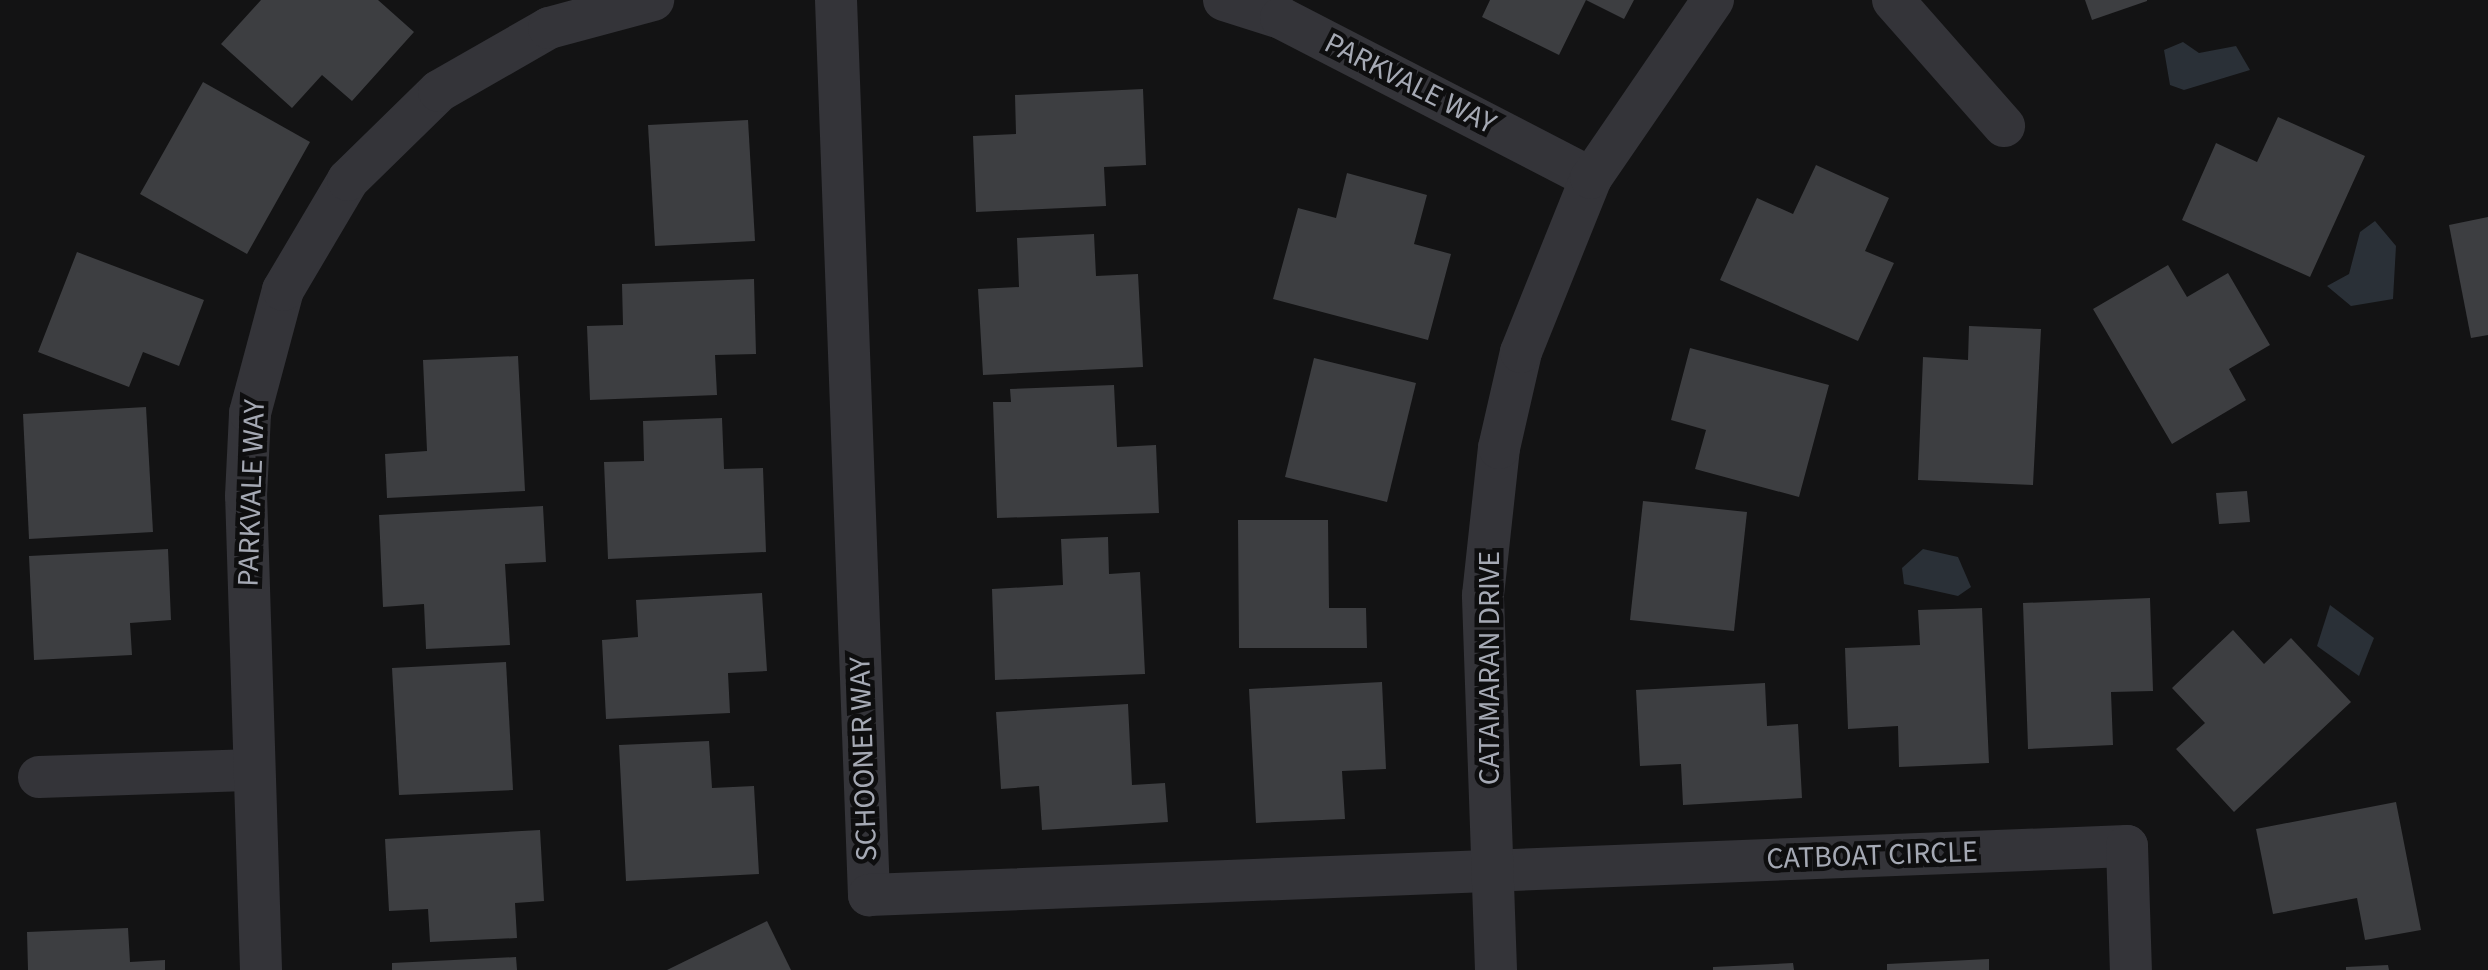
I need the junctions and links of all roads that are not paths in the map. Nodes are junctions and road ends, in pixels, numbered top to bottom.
1 (653, 0) edge
2 (836, 0) edge
3 (1224, 0) edge
4 (1713, 0) edge
5 (1893, 0) edge
6 (2004, 126) dead end
7 (1592, 178) junction
8 (254, 770) junction
9 (40, 776) dead end
10 (1492, 871) junction
11 (260, 970) edge
12 (1496, 970) edge
13 (2131, 970) edge

1 - 8 street, PARKVALE WAY
2 - 10 street, SCHOONER WAY
3 - 7 street, PARKVALE WAY
4 - 7 street, CATAMARAN DRIVE
5 - 6 street
7 - 10 street, CATAMARAN DRIVE
8 - 9 street
8 - 11 street, PARKVALE WAY
10 - 12 street, CATAMARAN DRIVE
10 - 13 street, CATBOAT CIRCLE

